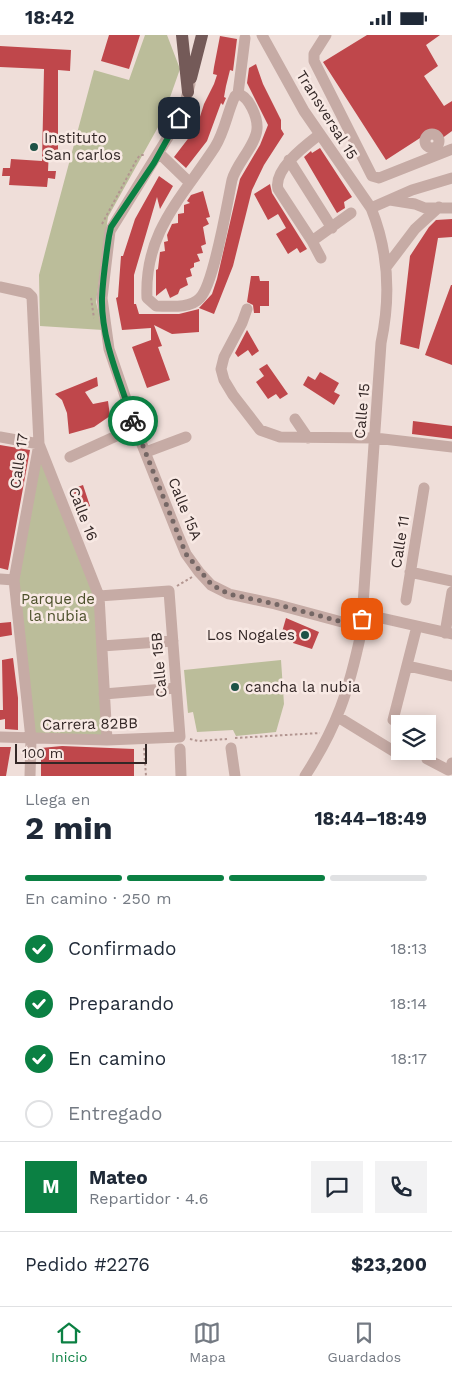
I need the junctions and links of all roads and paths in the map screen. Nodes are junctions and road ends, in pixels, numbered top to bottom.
1 (182, 35) edge
2 (195, 35) edge
3 (202, 35) edge
4 (262, 35) edge
5 (326, 35) edge
6 (244, 38) dead end
7 (191, 78) junction
8 (188, 92) junction
9 (238, 94) junction
10 (320, 135) junction
11 (452, 149) edge
12 (159, 153) junction
13 (289, 160) junction
14 (452, 178) edge
15 (190, 183) junction
16 (412, 190) junction
17 (389, 200) junction
18 (415, 204) junction
19 (439, 207) junction
20 (371, 208) junction
21 (452, 208) edge
22 (351, 213) dead end
23 (332, 228) junction
24 (312, 241) junction
25 (321, 258) dead end
26 (387, 267) junction
27 (0, 287) edge
28 (247, 309) dead end
29 (295, 419) dead end
30 (136, 427) junction
31 (0, 437) edge
32 (186, 437) dead end
33 (308, 438) junction
34 (375, 439) junction
35 (39, 444) junction
36 (452, 447) edge
37 (146, 452) junction
38 (70, 457) dead end
39 (424, 488) dead end
40 (199, 572) junction
41 (410, 572) junction
42 (0, 579) edge
43 (14, 580) junction
44 (452, 581) edge
45 (168, 591) junction
46 (452, 592) edge
47 (99, 596) junction
48 (406, 600) dead end
49 (360, 625) junction
50 (417, 625) junction
51 (449, 633) edge
52 (173, 641) junction
53 (102, 646) junction
54 (408, 666) junction
55 (452, 676) edge
56 (176, 688) junction
57 (104, 694) junction
58 (394, 715) edge
59 (338, 717) junction
60 (331, 733) junction
61 (180, 736) junction
62 (0, 737) edge
63 (144, 738) junction
64 (31, 739) junction
65 (107, 740) junction
66 (231, 748) dead end
67 (180, 749) dead end
68 (391, 749) edge
69 (429, 760) edge
70 (452, 763) edge
71 (30, 776) edge
72 (146, 776) edge
73 (182, 776) edge
74 (235, 776) edge
75 (304, 776) edge

1 - 8 main road
2 - 7 street, Calle 15A
3 - 7 main road
4 - 10 street, Transversal 15
5 - 11 street
6 - 9 street
7 - 8 street, Calle 15A
8 - 12 street, Calle 15A
9 - 15 street
9 - 15 street
10 - 13 street
10 - 20 street, Transversal 15
12 - 15 street
12 - 30 street, Calle 15A
13 - 23 street
13 - 24 street
14 - 16 street
16 - 17 street
16 - 18 street
17 - 18 street
17 - 20 street
18 - 19 street
19 - 21 street
19 - 26 street
20 - 26 street, Calle 15
22 - 23 street
23 - 24 street
24 - 25 street
26 - 34 street, Calle 15
27 - 35 street, Calle 17
28 - 33 street
29 - 33 street
30 - 37 street, Calle 15A
30 - 38 street
31 - 35 street
32 - 37 street
33 - 34 street
34 - 36 street
34 - 49 street, Calle 15
35 - 43 street, Calle 17
35 - 47 street, Calle 16
37 - 40 street, Calle 15A
39 - 41 street, Calle 11
40 - 45 path
40 - 49 street, Calle 15A
41 - 44 street
41 - 48 street, Calle 11
42 - 43 street
43 - 64 street, Calle 17
45 - 47 street
45 - 52 street, Calle 15B
46 - 51 street
47 - 53 street, Calle 16
49 - 50 street, Calle 15A
49 - 59 street, Calle 15
50 - 51 street, Calle 15A
50 - 54 street
52 - 53 street
52 - 56 street, Calle 15B
53 - 57 street, Calle 16
54 - 55 street
54 - 58 street
56 - 57 street
56 - 61 street, Calle 15B
57 - 65 street, Calle 16
59 - 60 street, Calle 15
59 - 68 street
60 - 61 path
60 - 75 street, Calle 15
61 - 63 street, Carrera 82BB
62 - 64 street, Carrera 82BB
63 - 65 street, Carrera 82BB
63 - 72 path
64 - 65 street, Carrera 82BB
64 - 71 street, Calle 17
66 - 74 street
67 - 73 street
69 - 70 street

